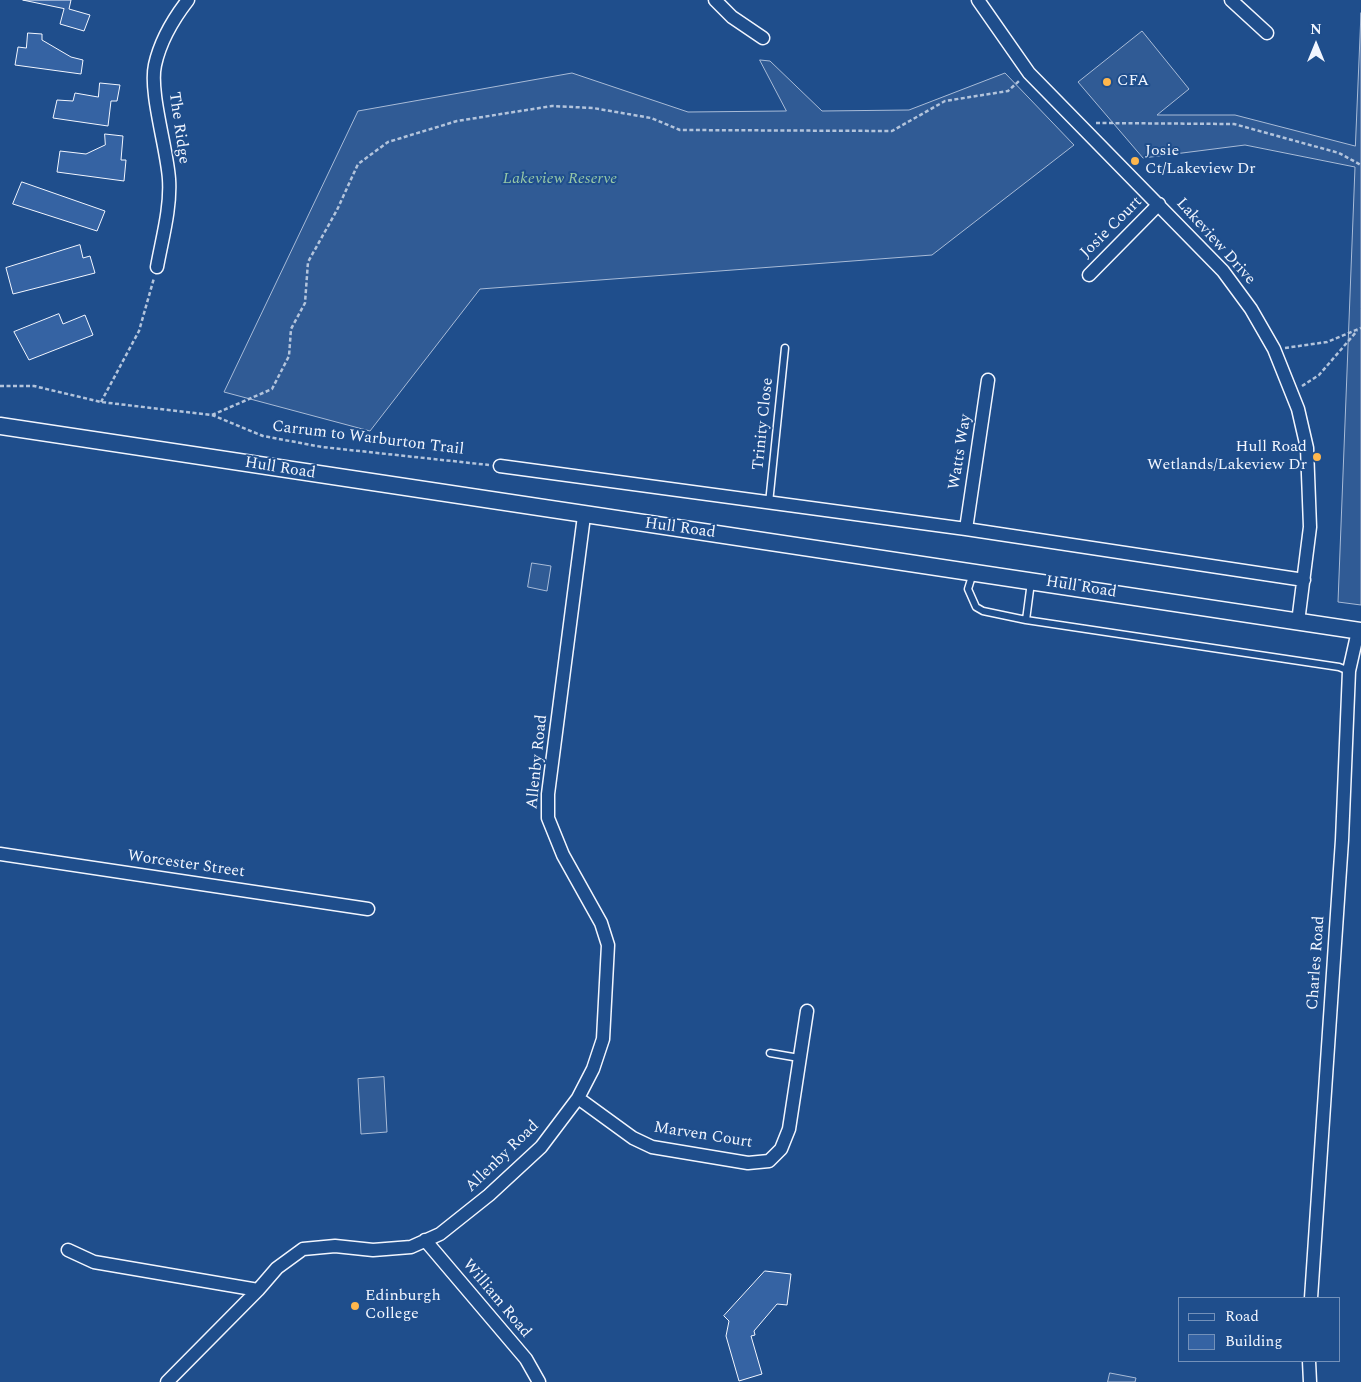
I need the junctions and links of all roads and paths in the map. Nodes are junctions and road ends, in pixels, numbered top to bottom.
1 (188, 0) edge
2 (715, 0) edge
3 (978, 0) edge
4 (1231, 0) edge
5 (1267, 33) dead end
6 (763, 38) dead end
7 (1029, 73) junction
8 (1077, 123) junction
9 (1361, 165) edge
10 (1159, 204) junction
11 (157, 267) joint
12 (1089, 275) dead end
13 (1361, 328) edge
14 (1357, 331) junction
15 (786, 348) dead end
16 (1274, 349) junction
17 (988, 380) dead end
18 (0, 386) edge
19 (1292, 393) junction
20 (101, 402) junction
21 (212, 415) junction
22 (0, 426) edge
23 (500, 466) joint
24 (769, 503) junction
25 (584, 516) junction
26 (966, 528) junction
27 (973, 572) junction
28 (1304, 580) junction
29 (1031, 581) junction
30 (1026, 620) junction
31 (1298, 622) junction
32 (1360, 631) edge
33 (1349, 671) junction
34 (0, 854) edge
35 (368, 909) dead end
36 (806, 1011) dead end
37 (770, 1053) dead end
38 (799, 1058) junction
39 (578, 1098) junction
40 (425, 1240) junction
41 (68, 1250) dead end
42 (258, 1290) junction
43 (1311, 1297) edge
44 (1310, 1362) edge
45 (167, 1382) edge
46 (539, 1382) edge
47 (1310, 1382) edge

1 - 11 street, The Ridge
2 - 6 street
3 - 7 street, Lakeview Drive
4 - 5 street
7 - 8 street, Lakeview Drive
7 - 21 path
8 - 9 path
8 - 10 street, Lakeview Drive
10 - 12 street, Josie Court
10 - 16 street, Lakeview Drive
11 - 20 path
13 - 14 path
14 - 16 path
14 - 19 path
15 - 24 lane, Trinity Close
16 - 19 street, Lakeview Drive
17 - 26 street, Watts Way
18 - 20 path, Carrum to Warburton Trail
19 - 28 street, Lakeview Drive
20 - 21 path, Carrum to Warburton Trail
21 - 23 path, Carrum to Warburton Trail
22 - 25 main road, Hull Road
23 - 24 street
24 - 26 street
25 - 27 main road, Hull Road
25 - 39 street, Allenby Road
26 - 28 street
27 - 29 main road, Hull Road
27 - 30 lane
28 - 31 street, Lakeview Drive
29 - 30 lane
29 - 31 main road, Hull Road
30 - 33 lane
31 - 32 main road, Hull Road
32 - 33 street, Charles Road
33 - 43 street, Charles Road
34 - 35 street, Worcester Street
36 - 38 street, Marven Court
37 - 38 lane
38 - 39 street, Marven Court
39 - 40 street, Allenby Road
40 - 42 street, Allenby Road
40 - 46 street, William Road
41 - 42 street
42 - 45 street, Allenby Road
44 - 47 street

